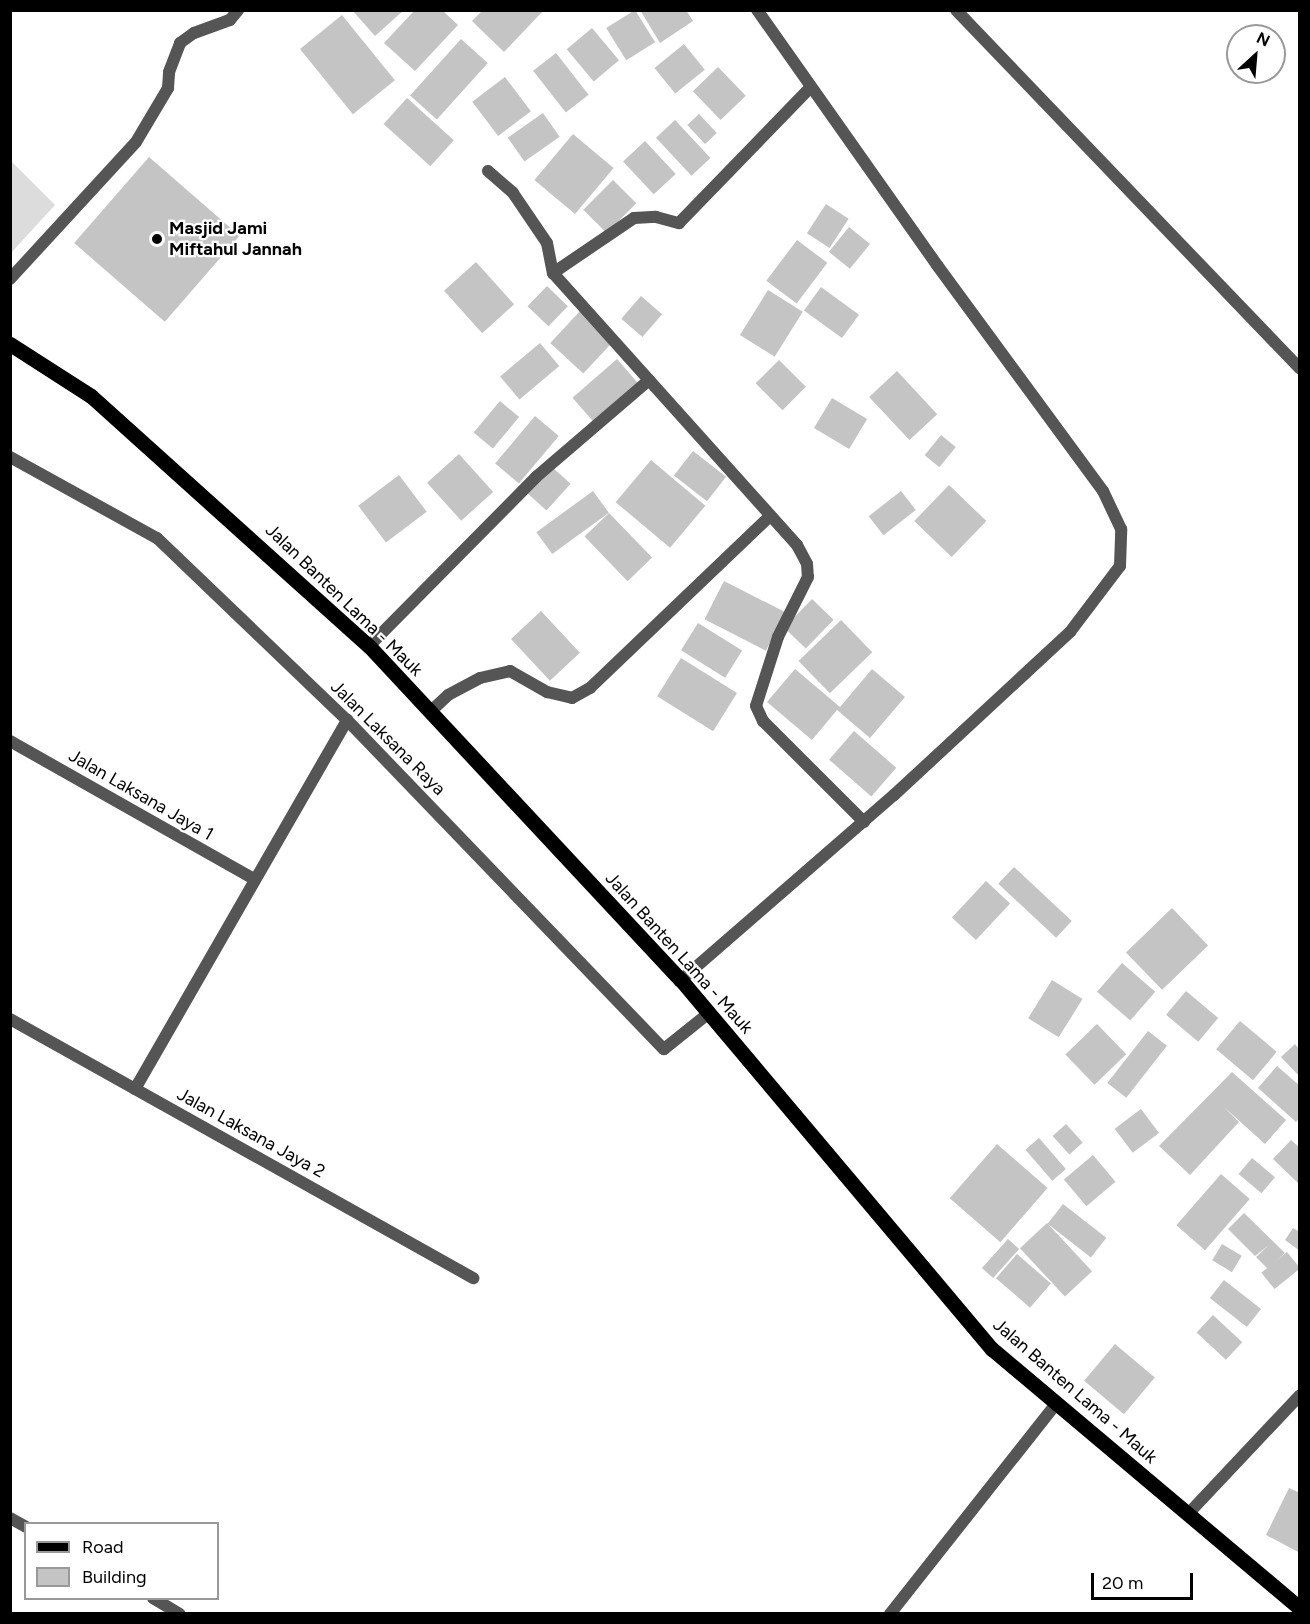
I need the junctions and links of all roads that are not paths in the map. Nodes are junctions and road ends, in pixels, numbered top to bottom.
1 (238, 10) edge
2 (757, 10) edge
3 (956, 10) edge
4 (810, 88) junction
5 (488, 171) dead end
6 (553, 273) junction
7 (10, 279) edge
8 (10, 344) edge
9 (1299, 369) edge
10 (649, 380) junction
11 (10, 457) edge
12 (770, 516) junction
13 (369, 646) junction
14 (430, 712) junction
15 (347, 720) junction
16 (10, 741) edge
17 (864, 822) junction
18 (254, 879) junction
19 (681, 980) junction
20 (709, 1013) junction
21 (10, 1019) edge
22 (135, 1089) junction
23 (473, 1278) dead end
24 (1299, 1395) edge
25 (1056, 1404) junction
26 (1188, 1514) junction
27 (10, 1518) edge
28 (24, 1526) edge
29 (155, 1600) edge
30 (1299, 1608) edge
31 (180, 1614) edge
32 (890, 1614) edge

1 - 7 street
2 - 4 street
3 - 9 street
4 - 6 street
4 - 17 street
5 - 6 street
6 - 10 street
8 - 13 main road, Jalan Banten Lama - Mauk
10 - 12 street
10 - 13 street
11 - 15 street, Jalan Laksana Raya
12 - 14 street
12 - 17 street
13 - 14 main road, Jalan Banten Lama - Mauk
14 - 19 main road, Jalan Banten Lama - Mauk
15 - 18 street
15 - 20 street, Jalan Laksana Raya
16 - 18 street, Jalan Laksana Jaya 1
17 - 19 street
18 - 22 street
19 - 20 main road, Jalan Banten Lama - Mauk
20 - 25 main road, Jalan Banten Lama - Mauk
21 - 22 street, Jalan Laksana Jaya 2
22 - 23 street, Jalan Laksana Jaya 2
24 - 26 street
25 - 26 main road, Jalan Banten Lama - Mauk
25 - 32 street
26 - 30 main road, Jalan Banten Lama - Mauk
27 - 28 street
29 - 31 street

